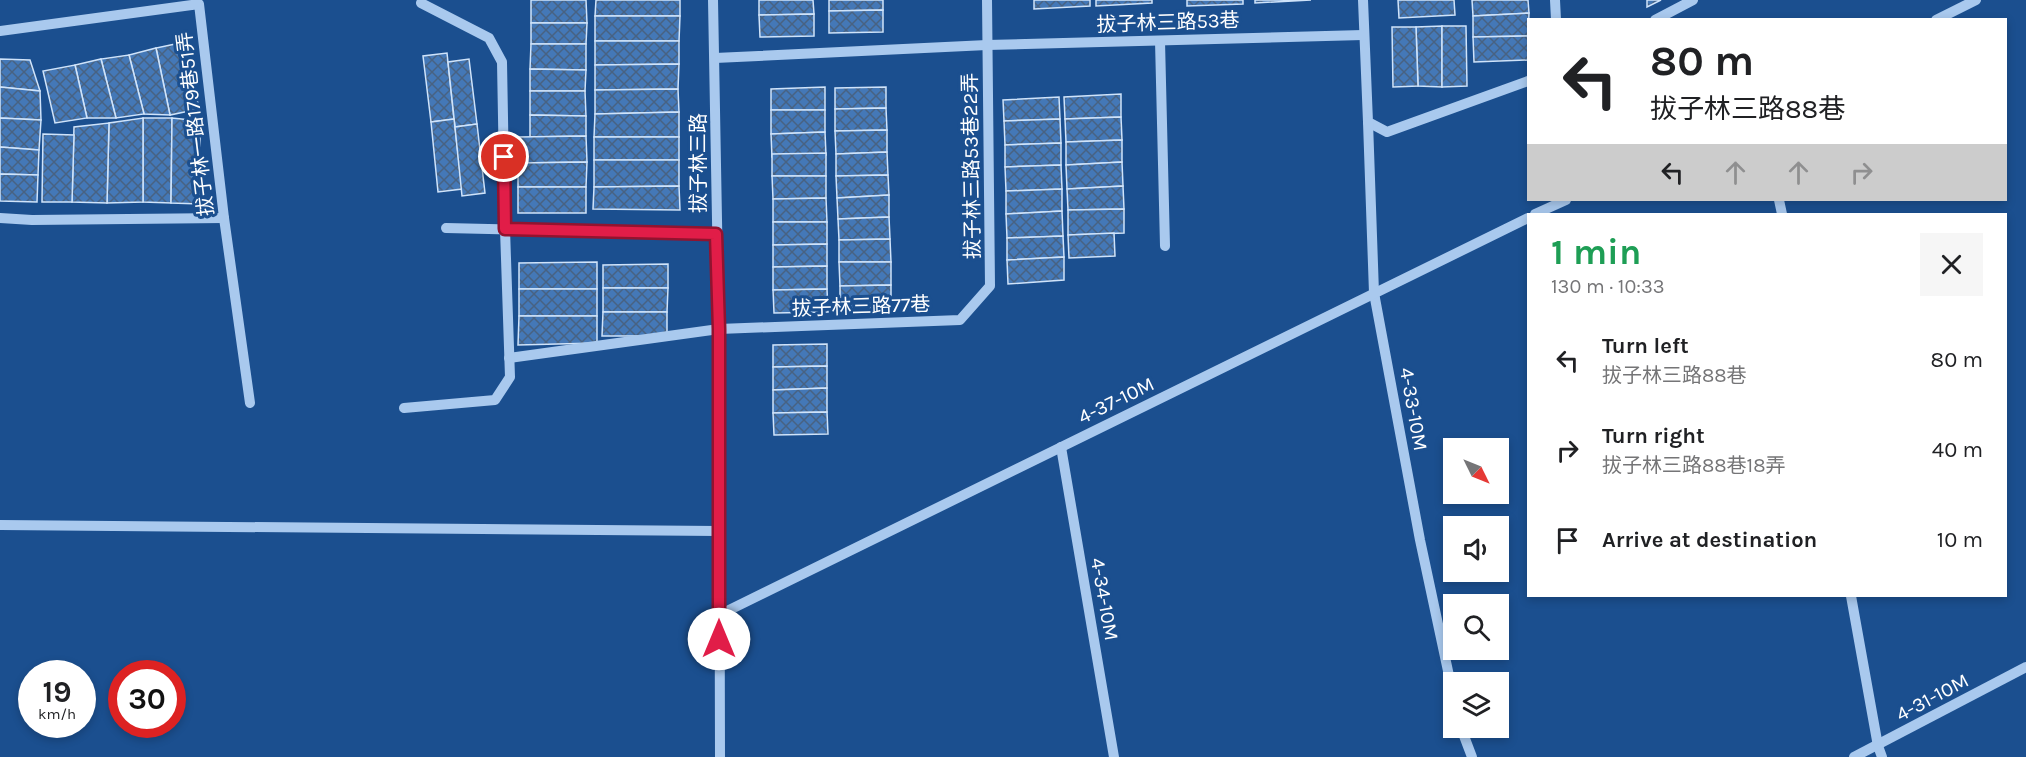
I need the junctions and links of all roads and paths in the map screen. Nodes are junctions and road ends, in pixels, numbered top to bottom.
1 (713, 0) edge
2 (987, 0) edge
3 (1363, 0) edge
4 (1555, 0) edge
5 (1693, 0) edge
6 (1976, 0) edge
7 (421, 3) dead end
8 (1556, 18) edge
9 (1659, 18) edge
10 (1940, 18) edge
11 (0, 31) edge
12 (1363, 35) junction
13 (1160, 40) junction
14 (987, 45) junction
15 (715, 57) junction
16 (1527, 81) edge
17 (1368, 122) junction
18 (1564, 201) edge
19 (1537, 213) edge
20 (0, 218) edge
21 (224, 218) junction
22 (1527, 218) edge
23 (446, 228) dead end
24 (505, 229) junction
25 (716, 234) junction
26 (1165, 246) dead end
27 (990, 286) joint
28 (1374, 293) junction
29 (719, 329) junction
30 (509, 358) junction
31 (250, 403) dead end
32 (404, 408) dead end
33 (1061, 447) junction
34 (0, 525) edge
35 (718, 531) junction
36 (1851, 597) edge
37 (719, 615) junction
38 (2026, 667) edge
39 (1448, 672) edge
40 (1465, 738) edge
41 (1878, 746) junction
42 (720, 757) edge
43 (1114, 757) edge
44 (1472, 757) edge
45 (1854, 757) edge
46 (1882, 757) edge

1 - 15 street, 拔子林三路
2 - 14 street, 拔子林三路53巷22弄
3 - 12 street
4 - 8 street
5 - 9 street
6 - 10 street
7 - 24 street
11 - 21 street, 拔子林一路179巷51弄
12 - 13 street, 拔子林三路53巷
12 - 17 street
13 - 14 street, 拔子林三路53巷
13 - 26 street
14 - 15 street, 拔子林三路53巷
14 - 27 street, 拔子林三路53巷22弄
15 - 25 street, 拔子林三路
16 - 17 street
17 - 28 street, 4-33-10M
18 - 19 street
20 - 21 street
21 - 31 street, 拔子林一路179巷51弄
22 - 28 street, 4-37-10M
23 - 24 street
24 - 25 street
24 - 30 street
25 - 29 street, 拔子林三路
27 - 29 street, 拔子林三路77巷
28 - 33 street, 4-37-10M
28 - 39 street, 4-33-10M
29 - 30 street, 拔子林三路77巷
29 - 35 street, 拔子林三路
30 - 32 street
33 - 37 street, 4-37-10M
33 - 43 street, 4-34-10M
34 - 35 street
35 - 37 street, 拔子林三路
36 - 41 street
37 - 42 street, 拔子林三路
38 - 41 street, 4-31-10M
40 - 44 street
41 - 45 street, 4-31-10M
41 - 46 street

